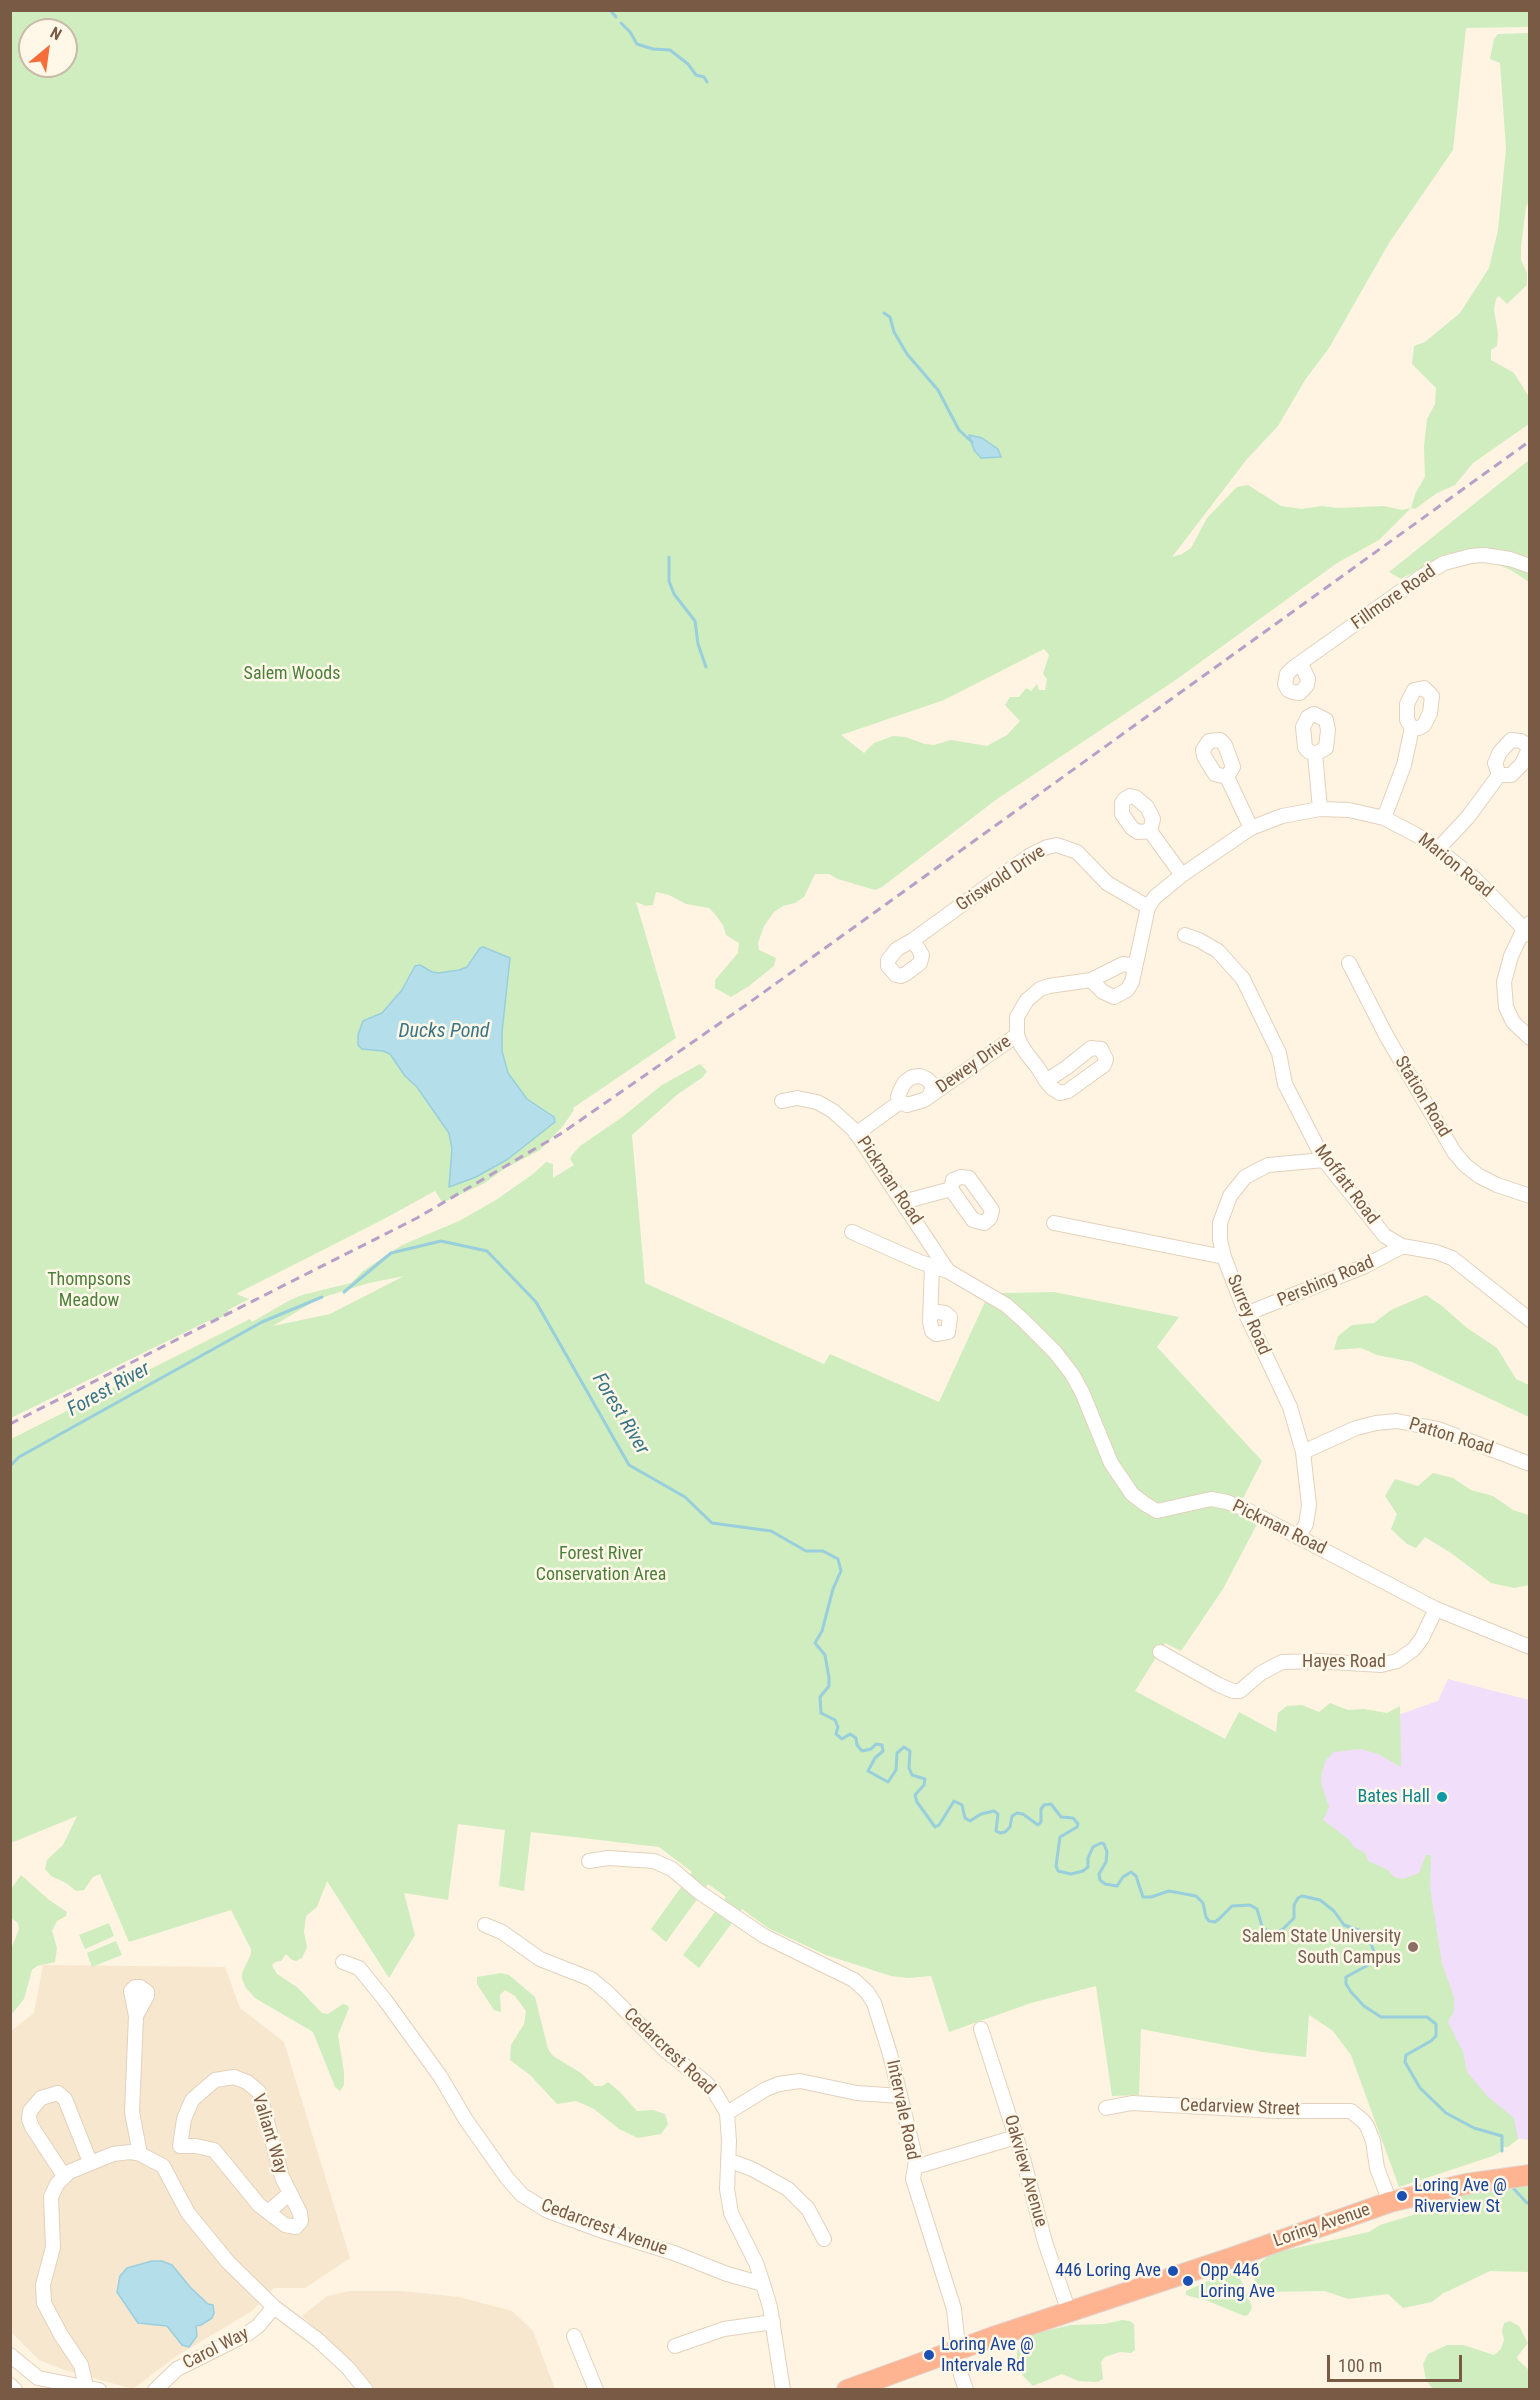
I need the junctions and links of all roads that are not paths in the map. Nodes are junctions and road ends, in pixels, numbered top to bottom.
1 (1530, 566) edge
2 (1301, 664) dead end
3 (1412, 728) dead end
4 (1315, 754) dead end
5 (1499, 776) dead end
6 (1227, 777) dead end
7 (1320, 809) junction
8 (1384, 818) junction
9 (1251, 828) junction
10 (1150, 831) dead end
11 (1439, 848) junction
12 (1182, 875) junction
13 (1148, 907) junction
14 (1528, 929) edge
15 (1185, 935) dead end
16 (914, 940) dead end
17 (1349, 963) dead end
18 (1135, 966) junction
19 (1091, 981) junction
20 (1017, 1035) junction
21 (1530, 1038) edge
22 (1046, 1081) dead end
23 (930, 1095) junction
24 (782, 1101) dead end
25 (900, 1102) junction
26 (856, 1134) junction
27 (1324, 1160) junction
28 (951, 1189) dead end
29 (1530, 1196) edge
30 (903, 1202) junction
31 (1054, 1223) dead end
32 (852, 1232) dead end
33 (1403, 1246) junction
34 (1224, 1257) junction
35 (932, 1266) junction
36 (948, 1271) junction
37 (931, 1311) dead end
38 (1246, 1314) junction
39 (1530, 1320) edge
40 (1303, 1452) junction
41 (1530, 1464) edge
42 (1298, 1537) junction
43 (1436, 1609) junction
44 (1530, 1647) edge
45 (1160, 1652) dead end
46 (589, 1861) dead end
47 (485, 1925) dead end
48 (343, 1962) dead end
49 (136, 2016) dead end
50 (981, 2029) dead end
51 (900, 2096) junction
52 (1106, 2108) dead end
53 (727, 2113) junction
54 (1016, 2137) junction
55 (180, 2146) junction
56 (140, 2154) junction
57 (728, 2160) junction
58 (90, 2162) junction
59 (163, 2166) junction
60 (915, 2167) junction
61 (1530, 2175) edge
62 (64, 2176) junction
63 (290, 2194) junction
64 (1390, 2202) junction
65 (268, 2212) junction
66 (824, 2239) dead end
67 (763, 2284) junction
68 (274, 2307) junction
69 (1069, 2313) junction
70 (772, 2322) junction
71 (574, 2336) dead end
72 (675, 2346) dead end
73 (958, 2350) junction
74 (10, 2355) edge
75 (10, 2385) edge
76 (92, 2388) edge
77 (15, 2390) edge
78 (155, 2390) edge
79 (366, 2390) edge
80 (596, 2390) edge
81 (783, 2390) edge
82 (847, 2390) edge
83 (966, 2390) edge

1 - 2 street, Fillmore Road
3 - 8 street
4 - 7 street
5 - 11 street
6 - 9 street
7 - 8 street, Marion Road
7 - 9 street, Marion Road
8 - 11 street, Marion Road
9 - 12 street, Marion Road
10 - 12 street
11 - 14 street, Marion Road
12 - 13 street, Marion Road
13 - 16 street, Griswold Drive
13 - 18 street
14 - 21 street
15 - 27 street, Moffatt Road
17 - 29 street, Station Road
18 - 19 street
18 - 19 street
19 - 20 street
20 - 22 street
20 - 23 street, Dewey Drive
23 - 25 street, Dewey Drive
23 - 25 street, Dewey Drive
24 - 26 street, Pickman Road
25 - 26 street, Dewey Drive
26 - 30 street, Pickman Road
27 - 33 street, Moffatt Road
27 - 34 street
28 - 30 street
30 - 36 street, Pickman Road
31 - 34 street, Surrey Road
32 - 35 street, Pickman Road
33 - 38 street, Pershing Road
33 - 39 street, Moffatt Road
34 - 38 street, Surrey Road
35 - 36 street, Pickman Road
35 - 37 street
36 - 42 street, Pickman Road
38 - 40 street, Surrey Road
40 - 41 street, Patton Road
40 - 42 street, Surrey Road
42 - 43 street, Pickman Road
43 - 44 street, Pickman Road
43 - 45 street, Hayes Road
46 - 51 street, Intervale Road
47 - 53 street, Cedarcrest Road
48 - 67 street, Cedarcrest Avenue
49 - 56 street
50 - 54 street, Oakview Avenue
51 - 53 street
51 - 60 street, Intervale Road
52 - 64 street, Cedarview Street
53 - 57 street, Cedarcrest Road
54 - 60 street
54 - 69 street, Oakview Avenue
55 - 59 street
55 - 63 street, Valiant Way
55 - 65 street, Valiant Way
56 - 58 street
56 - 59 street
57 - 66 street
57 - 67 street, Cedarcrest Road
58 - 62 street
58 - 62 street
59 - 68 street
60 - 73 street, Intervale Road
61 - 64 highway, Loring Avenue
62 - 76 street
63 - 65 street, Valiant Way
63 - 65 street, Valiant Way
64 - 69 highway, Loring Avenue
67 - 70 street
68 - 78 street, Carol Way
68 - 79 street
69 - 73 highway, Loring Avenue
70 - 72 street
70 - 81 street
71 - 80 street
73 - 82 highway, Loring Avenue
73 - 83 street, Intervale Road
74 - 76 street
75 - 77 street

